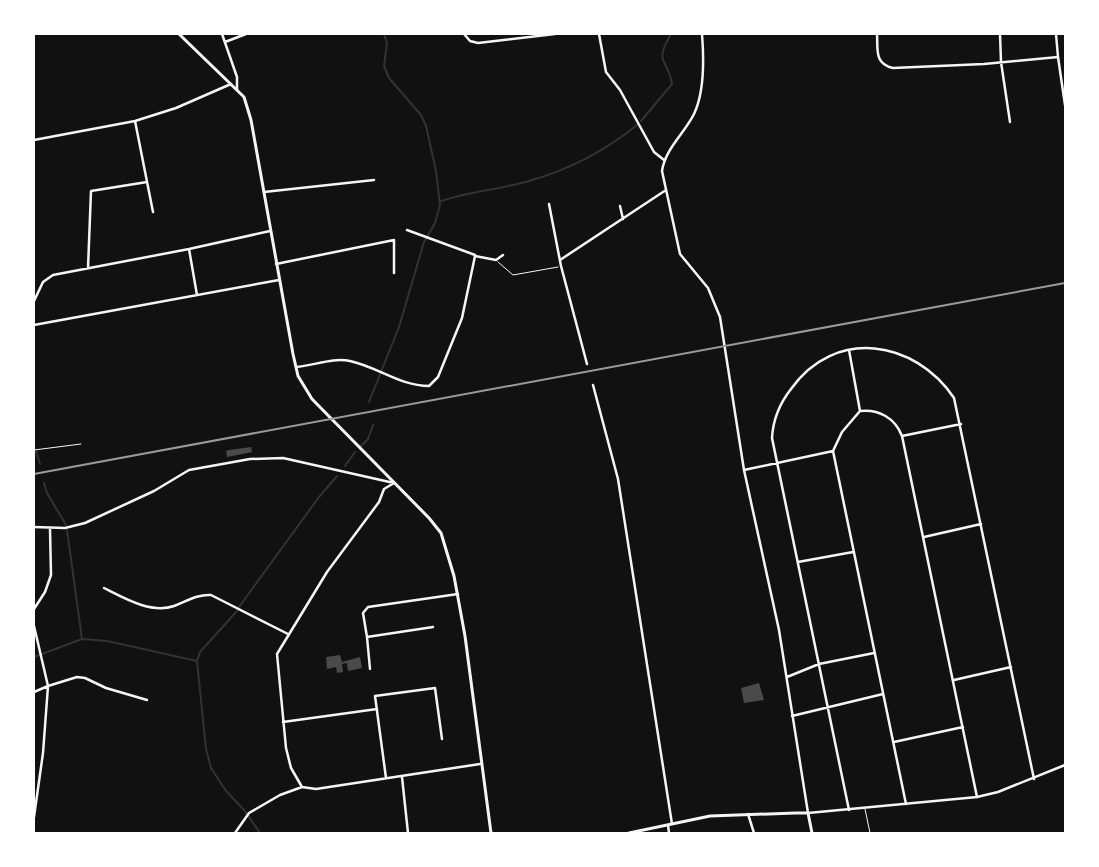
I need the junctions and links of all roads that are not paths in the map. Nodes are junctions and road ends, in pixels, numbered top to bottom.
1 (179, 34) edge
2 (222, 34) edge
3 (246, 34) edge
4 (464, 34) edge
5 (555, 34) edge
6 (599, 34) edge
7 (702, 34) edge
8 (877, 34) edge
9 (1000, 34) edge
10 (1056, 34) edge
11 (225, 42) junction
12 (1058, 57) junction
13 (1002, 62) junction
14 (232, 84) junction
15 (237, 90) junction
16 (1065, 105) edge
17 (135, 120) junction
18 (1010, 122) dead end
19 (34, 140) edge
20 (664, 160) junction
21 (374, 180) dead end
22 (147, 182) junction
23 (666, 190) junction
24 (263, 192) junction
25 (549, 204) dead end
26 (620, 206) dead end
27 (154, 212) dead end
28 (623, 219) junction
29 (406, 230) dead end
30 (270, 231) junction
31 (189, 249) junction
32 (503, 255) dead end
33 (475, 256) junction
34 (560, 260) junction
35 (276, 264) junction
36 (88, 268) junction
37 (394, 273) dead end
38 (279, 280) junction
39 (197, 296) junction
40 (34, 301) edge
41 (34, 325) edge
42 (849, 350) junction
43 (587, 364) dead end
44 (296, 367) junction
45 (593, 385) dead end
46 (860, 411) junction
47 (961, 424) junction
48 (902, 436) junction
49 (81, 444) dead end
50 (34, 450) edge
51 (833, 451) junction
52 (776, 462) junction
53 (744, 470) junction
54 (394, 483) junction
55 (981, 524) junction
56 (34, 527) edge
57 (50, 529) junction
58 (924, 537) junction
59 (853, 552) junction
60 (798, 562) junction
61 (104, 588) dead end
62 (458, 594) junction
63 (34, 609) edge
64 (34, 626) edge
65 (432, 627) dead end
66 (288, 634) junction
67 (367, 637) junction
68 (874, 653) junction
69 (819, 664) junction
70 (1011, 667) junction
71 (370, 669) dead end
72 (786, 677) junction
73 (953, 680) junction
74 (48, 686) junction
75 (34, 692) edge
76 (883, 694) junction
77 (147, 700) dead end
78 (827, 706) junction
79 (377, 709) junction
80 (792, 716) junction
81 (283, 722) junction
82 (963, 728) junction
83 (442, 739) dead end
84 (893, 742) junction
85 (480, 764) junction
86 (1065, 765) edge
87 (402, 777) junction
88 (386, 778) junction
89 (1034, 779) junction
90 (302, 787) junction
91 (977, 797) junction
92 (906, 805) junction
93 (864, 809) junction
94 (849, 810) junction
95 (808, 813) junction
96 (748, 814) junction
97 (34, 817) edge
98 (670, 825) junction
99 (236, 833) edge
100 (408, 833) edge
101 (491, 833) edge
102 (629, 833) edge
103 (669, 833) edge
104 (754, 833) edge
105 (812, 833) edge
106 (870, 833) edge

1 - 14 main road
2 - 11 street
3 - 11 street
4 - 5 street
6 - 20 street
7 - 20 street
8 - 13 street
9 - 13 street
10 - 12 street
11 - 15 street
12 - 13 street
12 - 16 street
13 - 18 street
14 - 15 main road
14 - 17 street
15 - 24 main road
17 - 19 street
17 - 22 street
20 - 23 street
21 - 24 street
22 - 27 street
22 - 36 street
23 - 28 street
23 - 53 street
24 - 30 main road
25 - 34 street
26 - 28 street
28 - 34 street
29 - 33 street
30 - 31 street
30 - 35 main road
31 - 36 street
31 - 39 street
32 - 33 street
33 - 44 street
34 - 43 street
35 - 37 street
35 - 38 main road
36 - 40 street
38 - 39 street
38 - 44 main road
39 - 41 street
42 - 46 street
42 - 47 street
42 - 52 street
44 - 54 main road
45 - 98 street
46 - 48 street
46 - 51 street
47 - 48 street
47 - 55 street
48 - 58 street
49 - 50 lane
51 - 52 street
51 - 59 street
52 - 53 street
52 - 60 street
53 - 72 street
54 - 57 street
54 - 62 main road
54 - 66 street
55 - 58 street
55 - 70 street
56 - 57 street
57 - 63 street
58 - 73 street
59 - 60 street
59 - 68 street
60 - 69 street
61 - 66 street
62 - 67 street
62 - 85 main road
64 - 74 street
65 - 67 street
66 - 81 street
67 - 71 street
68 - 69 street
68 - 76 street
69 - 72 street
69 - 78 street
70 - 73 street
70 - 89 street
72 - 80 street
73 - 82 street
74 - 75 street
74 - 77 street
74 - 97 street
76 - 78 street
76 - 84 street
78 - 80 street
78 - 94 street
79 - 81 street
79 - 83 street
79 - 88 street
80 - 95 street
81 - 90 street
82 - 84 street
82 - 91 street
84 - 92 street
85 - 87 street
85 - 101 main road
86 - 89 street
87 - 88 street
87 - 100 street
88 - 90 street
89 - 91 street
90 - 99 street
91 - 92 street
92 - 93 street
93 - 94 street
93 - 106 lane
94 - 95 street
95 - 96 main road
95 - 105 main road
96 - 98 main road
96 - 104 street
98 - 102 main road
98 - 103 street

